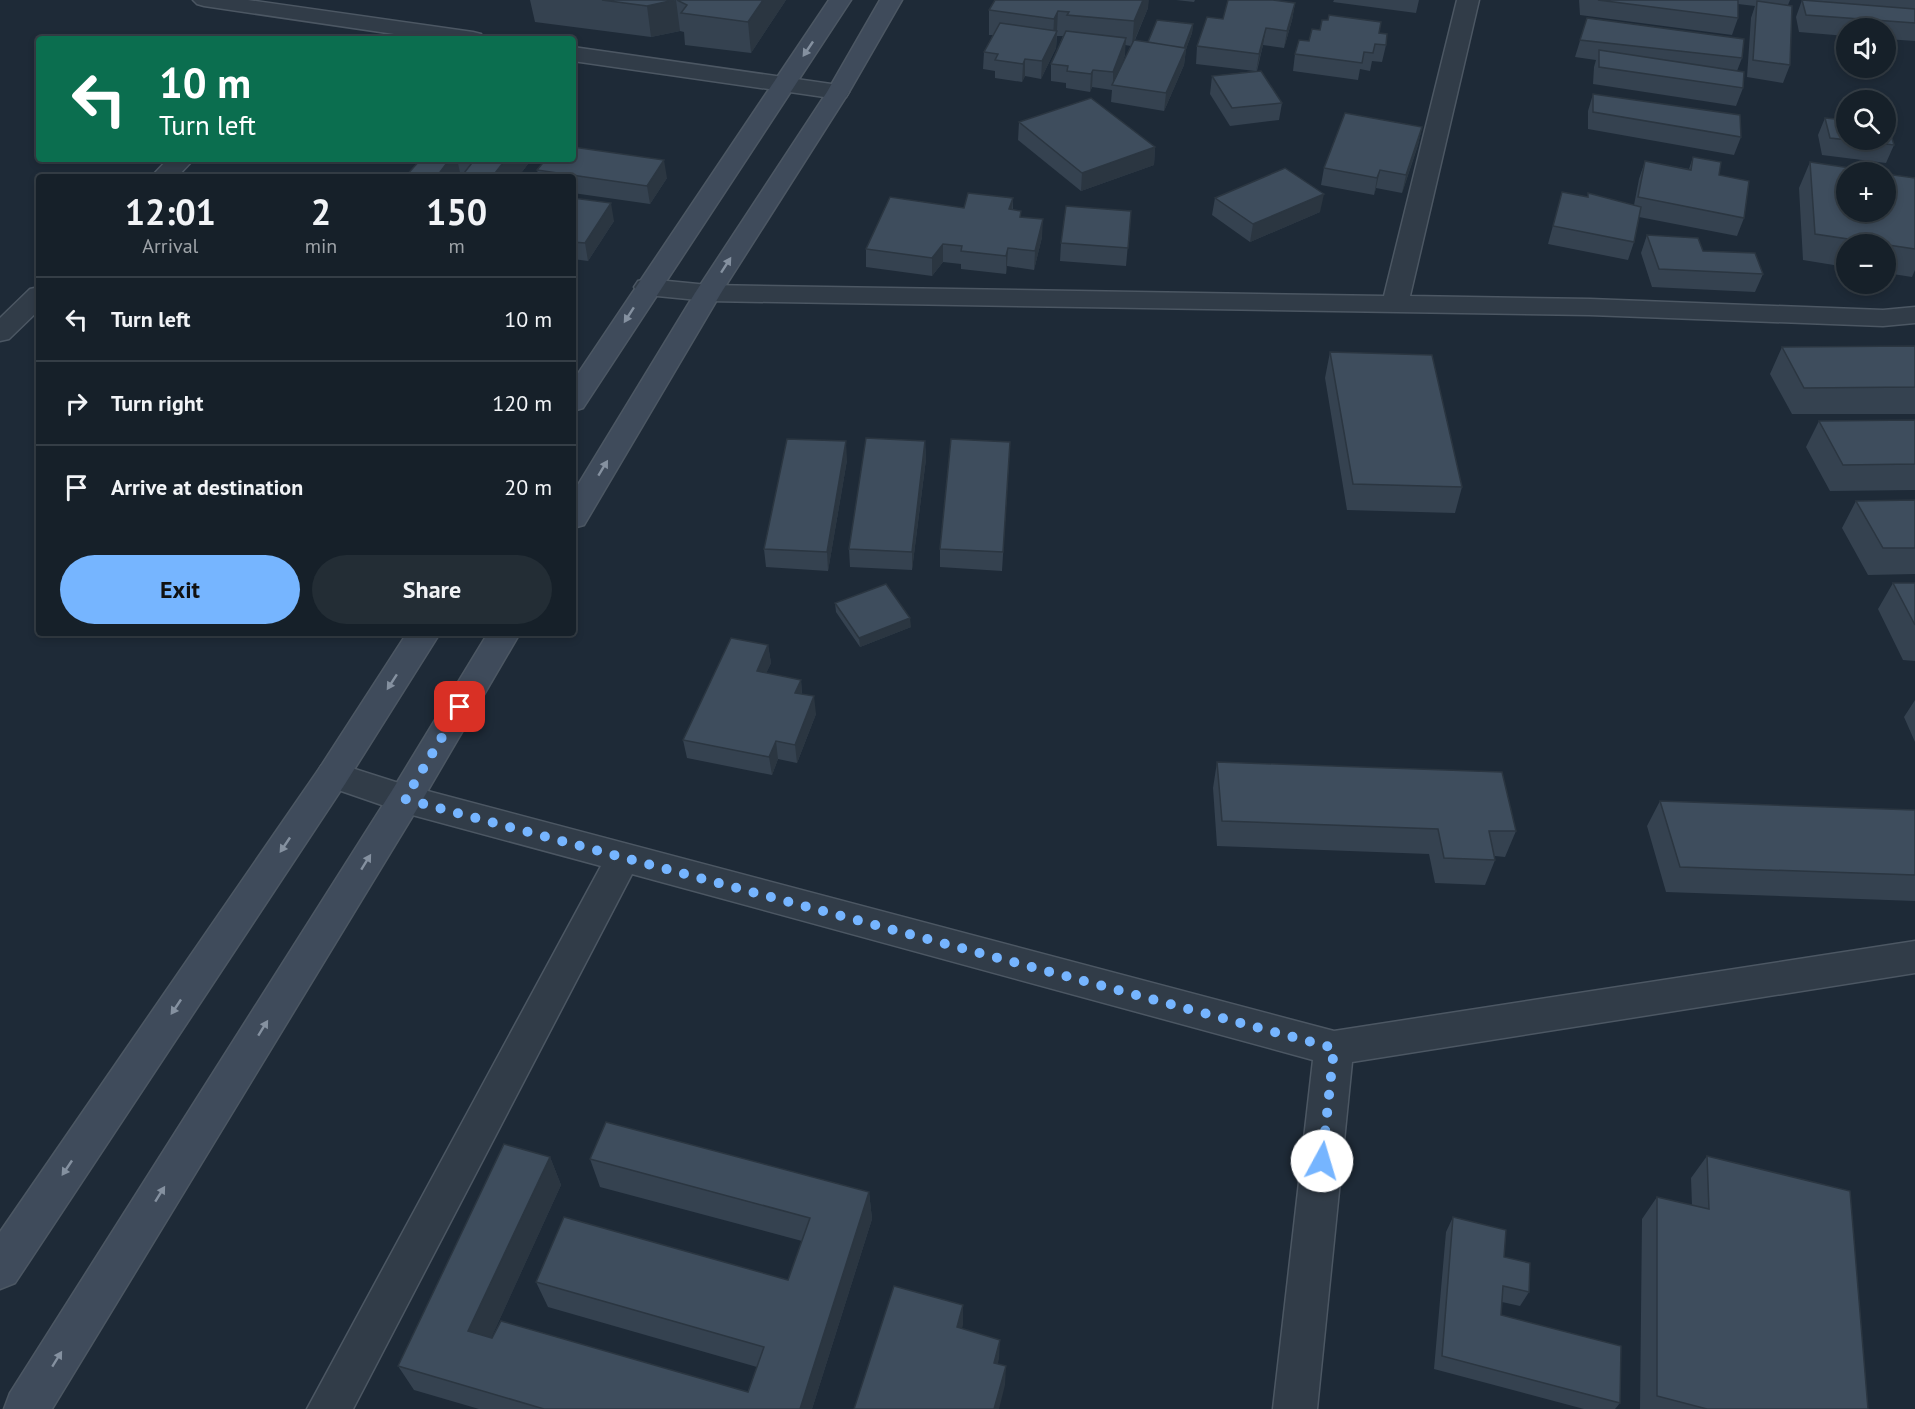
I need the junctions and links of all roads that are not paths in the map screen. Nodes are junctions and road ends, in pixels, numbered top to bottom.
1 (204, 0) edge
2 (351, 0) edge
3 (840, 0) edge
4 (891, 0) edge
5 (1468, 0) edge
6 (330, 18) junction
7 (311, 36) edge
8 (453, 36) edge
9 (576, 54) edge
10 (784, 84) junction
11 (838, 92) junction
12 (179, 162) edge
13 (167, 174) edge
14 (647, 287) junction
15 (708, 293) junction
16 (36, 298) edge
17 (1395, 304) junction
18 (1915, 315) edge
19 (0, 333) edge
20 (576, 397) edge
21 (576, 513) edge
22 (422, 636) edge
23 (502, 636) edge
24 (333, 775) junction
25 (405, 799) junction
26 (622, 858) junction
27 (1915, 957) edge
28 (1334, 1048) junction
29 (0, 1268) edge
30 (26, 1409) edge
31 (329, 1409) edge
32 (1295, 1409) edge

1 - 6 street
2 - 6 street
3 -> 10 street
4 - 11 street
5 - 17 street
6 - 7 street
6 - 8 street
9 - 10 street
10 - 11 street
10 - 14 street
15 -> 11 street
12 - 13 street
14 - 15 street
14 -> 20 street
15 - 17 street
21 -> 15 street
16 - 19 street
17 - 18 street
22 -> 24 street
23 - 25 street
24 - 25 street
24 -> 29 street
25 - 26 street
30 -> 25 street
26 - 28 street
26 - 31 street
27 - 28 street
28 - 32 street

